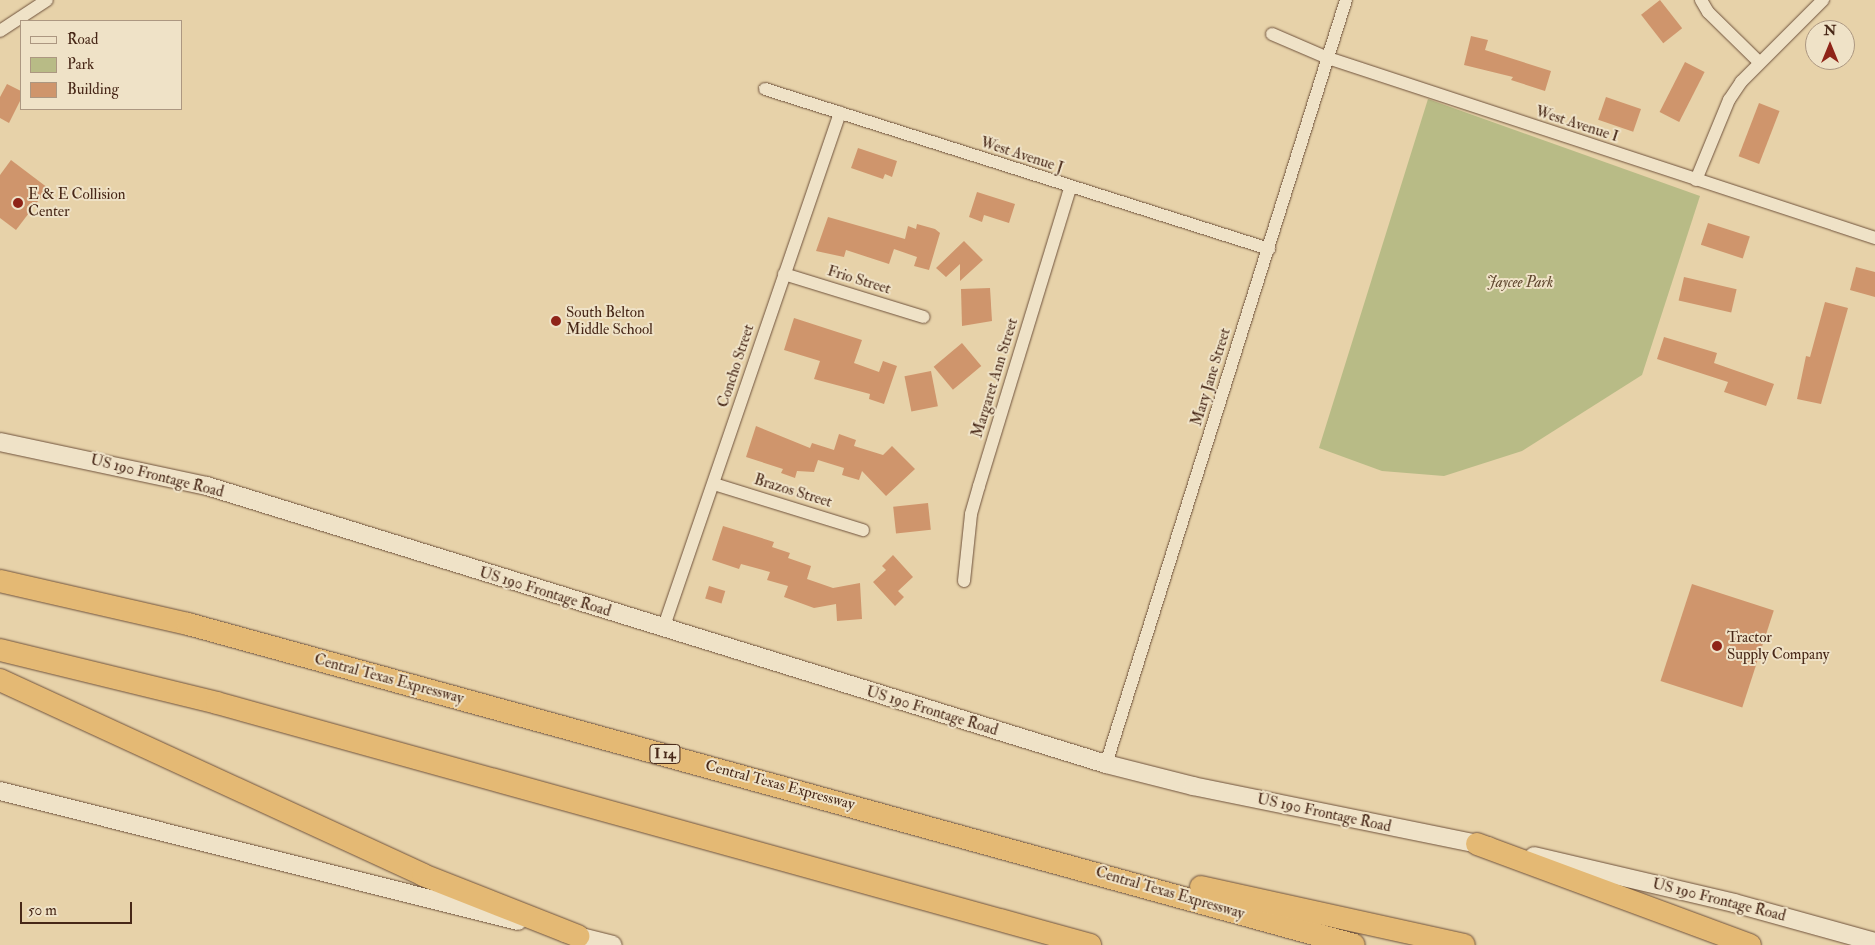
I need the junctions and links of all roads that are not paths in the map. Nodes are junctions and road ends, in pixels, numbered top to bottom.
1 (47, 0) edge
2 (1346, 0) edge
3 (1701, 0) edge
4 (1824, 0) edge
5 (0, 32) edge
6 (1272, 34) dead end
7 (1328, 58) junction
8 (1759, 62) junction
9 (765, 89) dead end
10 (840, 113) junction
11 (1696, 180) junction
12 (1070, 188) junction
13 (1875, 238) edge
14 (1268, 249) junction
15 (784, 274) junction
16 (924, 317) dead end
17 (0, 442) edge
18 (714, 484) junction
19 (863, 530) dead end
20 (0, 581) edge
21 (964, 581) dead end
22 (663, 629) junction
23 (0, 650) edge
24 (0, 680) edge
25 (1106, 764) junction
26 (0, 791) edge
27 (968, 836) junction
28 (1477, 844) junction
29 (578, 936) junction
30 (1875, 942) edge
31 (612, 945) edge
32 (1090, 945) edge
33 (1354, 945) edge
34 (1464, 945) edge
35 (1750, 945) edge

1 - 5 street
2 - 7 street, Mary Jane Street
3 - 8 street
4 - 8 street
6 - 7 street, West Avenue I
7 - 11 street, West Avenue I
7 - 14 street, Mary Jane Street
8 - 11 street
9 - 10 street, West Avenue J
10 - 12 street, West Avenue J
10 - 15 street, Concho Street
11 - 13 street, West Avenue I
12 - 14 street, West Avenue J
12 - 21 street, Margaret Ann Street
14 - 25 street, Mary Jane Street
15 - 16 street, Frio Street
15 - 18 street, Concho Street
17 - 22 main road, US 190 Frontage Road
18 - 19 street, Brazos Street
18 - 22 street, Concho Street
20 - 27 highway, Central Texas Expressway / I 14
22 - 25 main road, US 190 Frontage Road
23 - 32 highway
24 - 29 highway
25 - 28 main road, US 190 Frontage Road
26 - 29 main road
27 - 33 highway, Central Texas Expressway / I 14
27 - 34 highway
28 - 30 main road, US 190 Frontage Road
28 - 35 highway
29 - 31 main road

